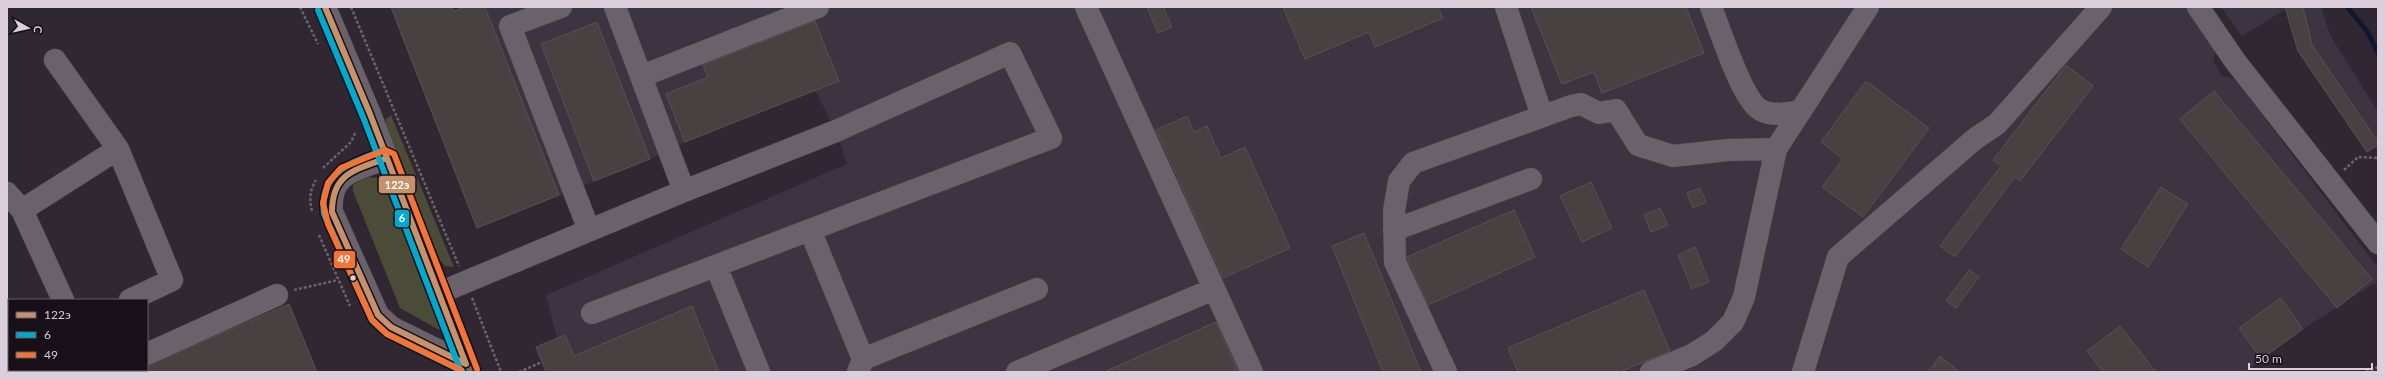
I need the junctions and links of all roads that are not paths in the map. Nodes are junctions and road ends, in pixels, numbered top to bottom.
1 (325, 7) edge
2 (561, 7) edge
3 (616, 7) edge
4 (818, 7) edge
5 (1086, 7) edge
6 (1506, 7) edge
7 (1711, 7) edge
8 (1868, 7) edge
9 (2198, 7) edge
10 (2089, 11) edge
11 (55, 60) dead end
12 (642, 76) junction
13 (1800, 111) junction
14 (1542, 116) junction
15 (118, 149) junction
16 (1776, 149) junction
17 (387, 158) junction
18 (1531, 179) dead end
19 (684, 190) junction
20 (7, 193) edge
21 (22, 210) junction
22 (589, 230) junction
23 (810, 230) junction
24 (1394, 230) junction
25 (2378, 244) edge
26 (716, 266) junction
27 (1037, 289) dead end
28 (1214, 289) junction
29 (439, 293) junction
30 (277, 295) road end
31 (63, 299) edge
32 (132, 299) edge
33 (592, 313) dead end
34 (148, 354) edge
35 (860, 365) edge
36 (468, 368) edge
37 (759, 372) edge
38 (1017, 372) edge
39 (1252, 372) edge
40 (1446, 372) edge
41 (1651, 372) edge
42 (1803, 372) edge

1 - 17 street
2 - 22 street
3 - 12 street
4 - 12 street
5 - 28 street
6 - 14 street
7 - 13 street
8 - 13 street
9 - 25 street
10 - 42 street
11 - 15 street
12 - 19 street
13 - 16 street
14 - 16 street
14 - 24 street
15 - 21 street
15 - 32 street
16 - 41 street
17 - 29 street
17 - 36 street
18 - 24 street
19 - 22 street
19 - 23 street
20 - 21 street
21 - 31 street
22 - 29 street
23 - 26 street
23 - 35 street
24 - 40 street
26 - 33 street
26 - 37 street
27 - 35 street
28 - 38 street
28 - 39 street
29 - 36 street
30 - 34 street

